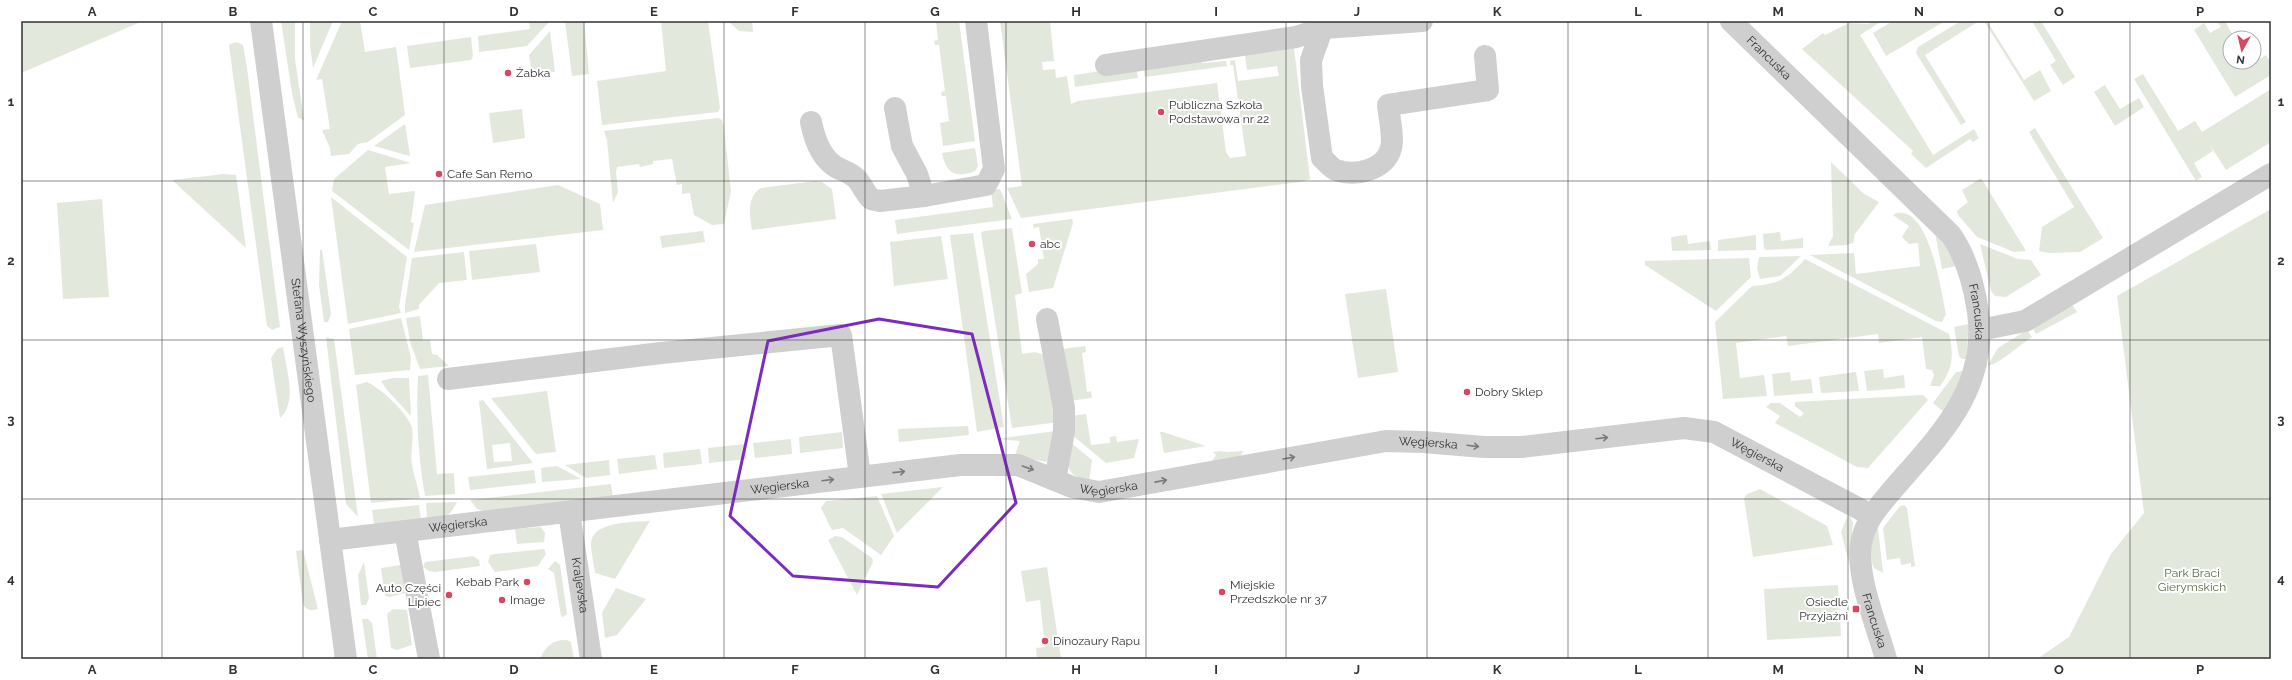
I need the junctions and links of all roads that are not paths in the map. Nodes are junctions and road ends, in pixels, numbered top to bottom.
1 (261, 21) edge
2 (976, 21) edge
3 (1422, 21) edge
4 (1732, 21) edge
5 (1324, 25) edge
6 (1485, 56) dead end
7 (1106, 65) dead end
8 (895, 108) dead end
9 (811, 122) dead end
10 (2271, 174) edge
11 (924, 196) junction
12 (1047, 319) dead end
13 (1980, 330) junction
14 (448, 379) dead end
15 (860, 476) junction
16 (1055, 480) junction
17 (569, 512) junction
18 (1871, 515) junction
19 (406, 531) junction
20 (330, 540) junction
21 (346, 659) edge
22 (429, 659) edge
23 (591, 659) edge
24 (1886, 659) edge

1 - 20 street, Stefana Wyszyńskiego
2 - 11 street
3 - 5 street
4 - 13 street, Francuska
5 - 6 street
5 - 7 street
8 - 11 street
9 - 11 street
10 - 13 street
12 - 16 street
13 - 18 street, Francuska
14 - 15 street
15 -> 16 street, Węgierska
17 -> 15 street, Węgierska
16 -> 18 street, Węgierska
17 - 19 street, Węgierska
17 - 23 street, Kraljevska
18 - 24 street, Francuska
19 - 20 street, Węgierska
19 - 22 street
20 - 21 street, Stefana Wyszyńskiego

